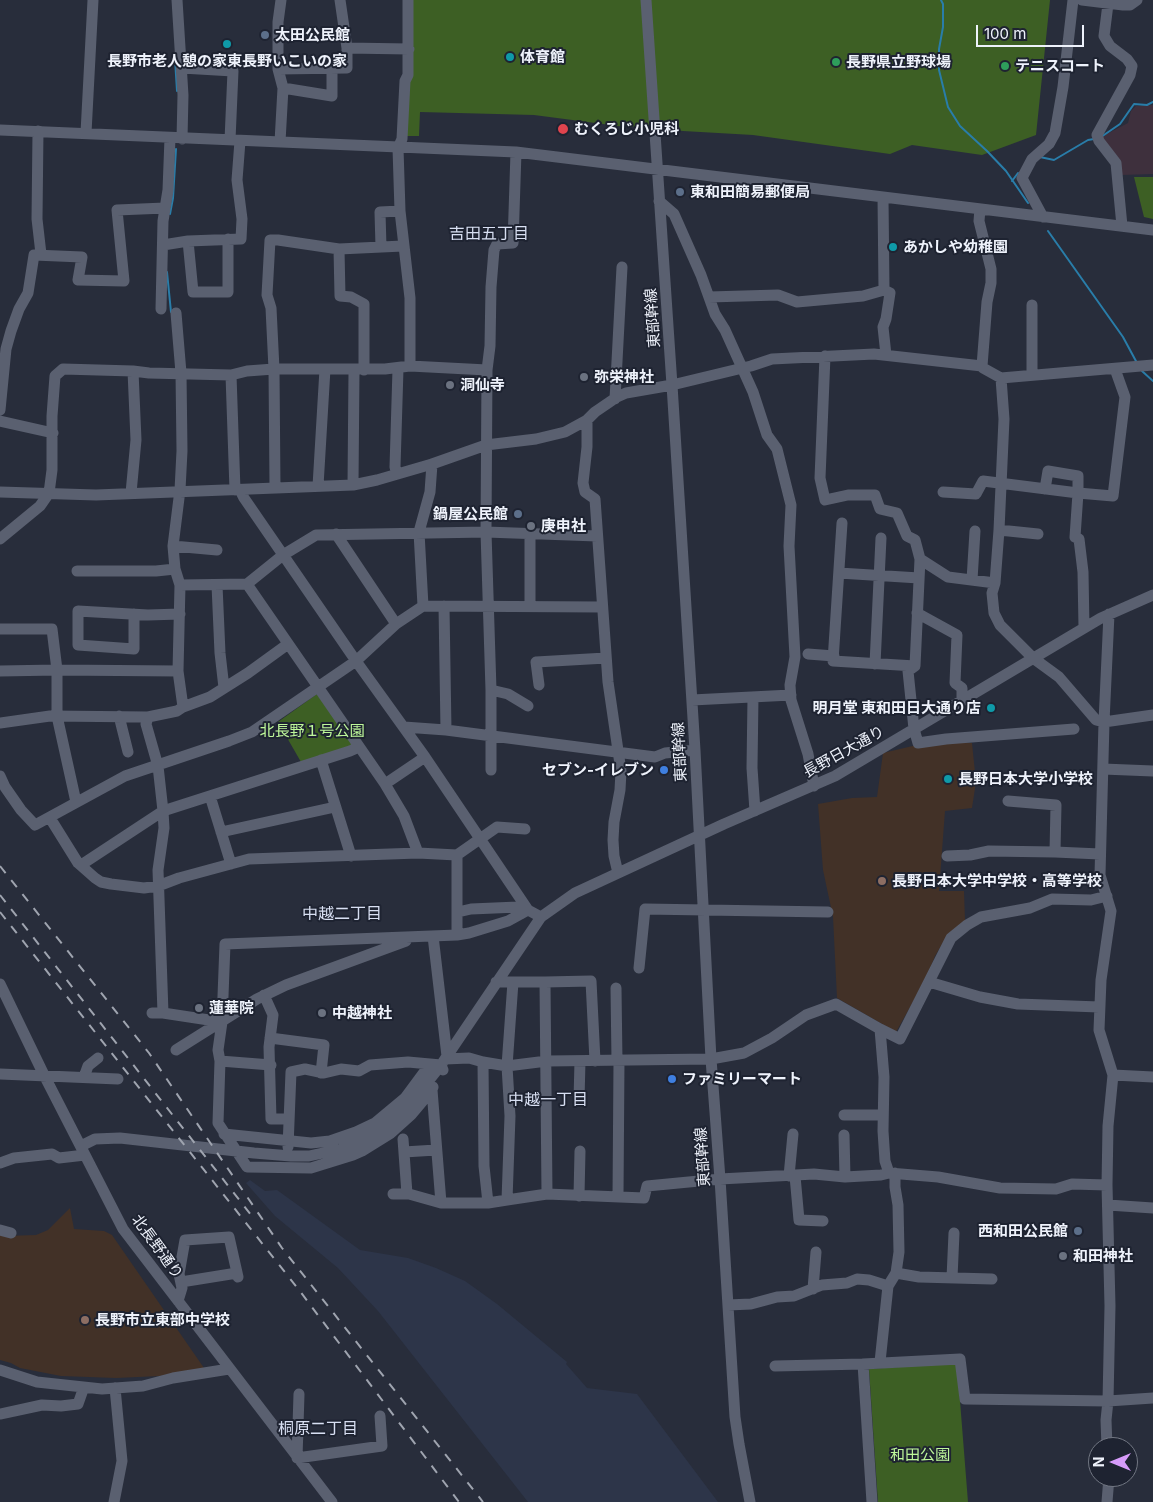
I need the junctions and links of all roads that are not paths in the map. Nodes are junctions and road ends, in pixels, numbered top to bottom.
1 (92, 0) edge
2 (178, 0) edge
3 (281, 0) edge
4 (340, 0) edge
5 (408, 0) edge
6 (646, 0) edge
7 (1073, 0) edge
8 (1082, 0) edge
9 (1137, 0) edge
10 (1108, 4) junction
11 (347, 48) junction
12 (409, 49) junction
13 (182, 68) junction
14 (332, 68) junction
15 (278, 69) junction
16 (284, 88) junction
17 (0, 130) edge
18 (38, 131) junction
19 (86, 132) junction
20 (170, 138) junction
21 (182, 139) junction
22 (235, 140) junction
23 (280, 142) junction
24 (398, 148) junction
25 (516, 152) junction
26 (657, 171) junction
27 (883, 197) junction
28 (659, 200) junction
29 (165, 208) junction
30 (980, 209) junction
31 (400, 211) junction
32 (1043, 217) junction
33 (1122, 226) junction
34 (1153, 230) edge
35 (228, 239) junction
36 (188, 241) junction
37 (163, 245) junction
38 (381, 246) junction
39 (403, 246) junction
40 (339, 249) junction
41 (41, 254) junction
42 (622, 267) dead end
43 (884, 290) junction
44 (708, 297) junction
45 (1032, 305) dead end
46 (161, 309) dead end
47 (176, 314) dead end
48 (5, 331) edge
49 (825, 356) junction
50 (886, 356) junction
51 (410, 366) junction
52 (982, 366) junction
53 (1144, 366) edge
54 (743, 368) junction
55 (1115, 368) junction
56 (325, 369) junction
57 (398, 369) junction
58 (274, 370) junction
59 (359, 370) junction
60 (487, 370) junction
61 (133, 371) junction
62 (178, 374) junction
63 (1032, 374) junction
64 (231, 375) junction
65 (1001, 378) junction
66 (672, 385) junction
67 (1, 393) edge
68 (615, 399) junction
69 (0, 410) edge
70 (0, 420) edge
71 (587, 420) junction
72 (53, 433) junction
73 (486, 445) junction
74 (432, 464) junction
75 (397, 474) junction
76 (1001, 483) junction
77 (353, 484) junction
78 (318, 486) junction
79 (275, 487) junction
80 (1045, 489) junction
81 (180, 490) junction
82 (238, 490) junction
83 (0, 492) edge
84 (943, 492) dead end
85 (49, 493) junction
86 (130, 493) junction
87 (1078, 493) junction
88 (842, 522) dead end
89 (999, 530) junction
90 (975, 531) dead end
91 (419, 532) junction
92 (486, 532) junction
93 (530, 533) junction
94 (336, 534) junction
95 (1038, 534) dead end
96 (597, 536) junction
97 (881, 538) dead end
98 (0, 539) edge
99 (173, 546) junction
100 (217, 550) dead end
101 (284, 555) junction
102 (920, 559) junction
103 (175, 569) junction
104 (77, 570) dead end
105 (839, 573) junction
106 (879, 576) junction
107 (919, 578) junction
108 (972, 580) junction
109 (995, 583) junction
110 (247, 584) junction
111 (180, 585) junction
112 (218, 585) junction
113 (1153, 595) edge
114 (423, 606) junction
115 (444, 606) junction
116 (489, 606) junction
117 (530, 606) junction
118 (602, 607) junction
119 (918, 613) junction
120 (134, 614) junction
121 (180, 614) junction
122 (1109, 614) junction
123 (396, 624) junction
124 (1084, 628) junction
125 (0, 629) edge
126 (288, 644) junction
127 (808, 654) dead end
128 (834, 656) junction
129 (606, 658) junction
130 (1033, 658) junction
131 (356, 661) junction
132 (875, 664) junction
133 (915, 666) junction
134 (57, 670) junction
135 (0, 671) edge
136 (178, 671) junction
137 (539, 685) dead end
138 (224, 688) junction
139 (318, 688) junction
140 (491, 690) junction
141 (791, 694) junction
142 (753, 697) junction
143 (692, 700) junction
144 (962, 701) junction
145 (528, 706) dead end
146 (183, 707) junction
147 (1153, 715) edge
148 (57, 716) junction
149 (119, 716) junction
150 (148, 717) junction
151 (1104, 722) junction
152 (0, 723) edge
153 (404, 727) junction
154 (914, 729) junction
155 (1074, 729) dead end
156 (446, 730) junction
157 (491, 736) junction
158 (359, 747) junction
159 (695, 750) junction
160 (128, 752) dead end
161 (617, 752) junction
162 (425, 757) junction
163 (321, 760) junction
164 (158, 766) junction
165 (1103, 769) junction
166 (491, 770) dead end
167 (1153, 772) edge
168 (0, 776) edge
169 (385, 784) junction
170 (814, 786) junction
171 (210, 796) junction
172 (1008, 801) dead end
173 (76, 802) junction
174 (335, 807) junction
175 (163, 810) junction
176 (755, 811) junction
177 (50, 818) junction
178 (525, 829) dead end
179 (221, 832) junction
180 (699, 836) junction
181 (480, 838) junction
182 (1055, 852) junction
183 (418, 853) junction
184 (1100, 854) junction
185 (457, 855) junction
186 (351, 856) junction
187 (947, 856) dead end
188 (231, 864) junction
189 (81, 866) junction
190 (618, 873) junction
191 (158, 886) junction
192 (1107, 896) junction
193 (702, 909) junction
194 (458, 912) junction
195 (524, 912) junction
196 (828, 912) dead end
197 (541, 916) junction
198 (457, 935) junction
199 (433, 936) junction
200 (408, 940) dead end
201 (639, 968) dead end
202 (496, 982) junction
203 (513, 982) junction
204 (545, 982) junction
205 (929, 982) junction
206 (0, 984) edge
207 (616, 988) dead end
208 (264, 995) junction
209 (1100, 1007) junction
210 (222, 1022) junction
211 (880, 1029) junction
212 (270, 1038) junction
213 (176, 1050) dead end
214 (98, 1058) dead end
215 (711, 1059) junction
216 (444, 1060) junction
217 (220, 1061) junction
218 (547, 1061) junction
219 (580, 1061) junction
220 (595, 1061) junction
221 (618, 1061) junction
222 (483, 1062) junction
223 (427, 1064) junction
224 (271, 1065) junction
225 (508, 1066) junction
226 (320, 1072) junction
227 (0, 1074) edge
228 (44, 1075) junction
229 (1113, 1075) junction
230 (84, 1077) junction
231 (1153, 1077) edge
232 (118, 1079) dead end
233 (432, 1090) junction
234 (579, 1100) dead end
235 (844, 1115) dead end
236 (883, 1115) junction
237 (289, 1119) junction
238 (224, 1134) junction
239 (793, 1134) dead end
240 (844, 1135) dead end
241 (403, 1139) dead end
242 (289, 1144) junction
243 (83, 1150) junction
244 (436, 1150) junction
245 (580, 1151) dead end
246 (404, 1152) junction
247 (0, 1163) edge
248 (892, 1173) junction
249 (792, 1176) junction
250 (845, 1177) junction
251 (720, 1179) junction
252 (1107, 1185) junction
253 (393, 1194) dead end
254 (407, 1194) junction
255 (548, 1194) junction
256 (579, 1196) junction
257 (618, 1197) junction
258 (507, 1200) junction
259 (441, 1203) junction
260 (488, 1203) junction
261 (1108, 1205) junction
262 (1153, 1208) edge
263 (823, 1221) dead end
264 (954, 1233) dead end
265 (816, 1252) dead end
266 (896, 1272) junction
267 (952, 1278) junction
268 (992, 1279) dead end
269 (181, 1282) junction
270 (888, 1286) junction
271 (813, 1289) junction
272 (178, 1302) junction
273 (728, 1305) junction
274 (880, 1362) junction
275 (863, 1364) junction
276 (775, 1366) dead end
277 (230, 1369) junction
278 (0, 1370) edge
279 (84, 1387) junction
280 (116, 1388) junction
281 (299, 1394) dead end
282 (1153, 1398) edge
283 (1108, 1401) junction
284 (0, 1414) edge
285 (380, 1416) dead end
286 (1107, 1437) edge
287 (297, 1458) junction
288 (1108, 1487) edge
289 (114, 1502) edge
290 (332, 1502) edge
291 (750, 1502) edge
292 (872, 1502) edge
293 (1107, 1502) edge

1 - 19 street
2 - 13 street
3 - 15 street
4 - 11 street
5 - 12 street
6 - 26 street, 東部幹線
7 - 32 street
8 - 10 street
9 - 10 street
10 - 33 street
11 - 12 street
11 - 14 street
12 - 24 street
13 - 21 street
13 - 22 street
14 - 15 street
14 - 16 street
15 - 16 street
16 - 23 street
17 - 18 street
18 - 19 street
18 - 41 street
19 - 20 street
20 - 21 street
20 - 29 street
21 - 22 street
22 - 23 street
22 - 35 street
23 - 24 street
24 - 25 street
24 - 31 street
25 - 26 street
25 - 60 street
26 - 27 street
26 - 28 street, 東部幹線
27 - 30 street
27 - 43 street
28 - 44 street
28 - 66 street, 東部幹線
29 - 37 street
29 - 41 street
30 - 32 street
30 - 52 street
31 - 38 street
31 - 39 street
32 - 33 street
33 - 34 street
35 - 36 street
35 - 36 street
36 - 37 street
37 - 46 street
38 - 39 street
38 - 40 street
39 - 51 street
40 - 58 street
40 - 59 street
41 - 48 street
42 - 68 street
43 - 44 street
43 - 50 street
44 - 54 street
45 - 63 street
47 - 62 street
48 - 67 street
49 - 50 street
49 - 54 street
49 - 102 street
50 - 52 street
51 - 57 street
51 - 60 street
52 - 65 street
53 - 55 street
54 - 66 street
54 - 141 street
55 - 63 street
55 - 87 street
56 - 58 street
56 - 59 street
56 - 78 street
57 - 59 street
57 - 75 street
58 - 64 street
58 - 79 street
59 - 77 street
60 - 73 street
61 - 62 street
61 - 72 street
61 - 86 street
62 - 64 street
62 - 81 street
63 - 65 street
64 - 82 street
65 - 76 street
66 - 68 street
66 - 143 street, 東部幹線
67 - 69 street
68 - 71 street
70 - 72 street
71 - 73 street
71 - 96 street
72 - 85 street
73 - 74 street
73 - 92 street
74 - 75 street
74 - 91 street
75 - 77 street
76 - 80 street
76 - 84 street
76 - 89 street
77 - 78 street
78 - 79 street
79 - 82 street
80 - 87 street
80 - 87 street
81 - 82 street
81 - 86 street
81 - 99 street
82 - 101 street
83 - 85 street
85 - 86 street
85 - 98 street
87 - 124 street
88 - 105 street
89 - 95 street
89 - 109 street
90 - 108 street
91 - 92 street
91 - 94 street
91 - 114 street
92 - 93 street
92 - 116 street
93 - 96 street
93 - 117 street
94 - 101 street
94 - 123 street
96 - 118 street
97 - 106 street
99 - 100 street
99 - 103 street
101 - 110 street
101 - 131 street
102 - 107 street
102 - 108 street
103 - 104 street
103 - 111 street
105 - 106 street
105 - 128 street
106 - 107 street
106 - 132 street
107 - 119 street
108 - 109 street
109 - 130 street
110 - 112 street
110 - 126 street
111 - 112 street
111 - 121 street
112 - 138 street
113 - 122 street, 長野日大通り
114 - 115 street
114 - 123 street
115 - 116 street
115 - 156 street
116 - 117 street
116 - 140 street
117 - 118 street
118 - 129 street
119 - 133 street
119 - 144 street
120 - 120 street
120 - 121 street
121 - 136 street
122 - 124 street, 長野日大通り
122 - 151 street
123 - 131 street
124 - 130 street, 長野日大通り
125 - 134 street
126 - 138 street
126 - 139 street
127 - 128 street
128 - 132 street
129 - 137 street
129 - 161 street
130 - 144 street, 長野日大通り
130 - 151 street
131 - 139 street
131 - 153 street
132 - 133 street
133 - 154 street
134 - 135 street
134 - 136 street
134 - 148 street
136 - 146 street
138 - 146 street
139 - 158 street
139 - 164 street
140 - 145 street
140 - 157 street
141 - 142 street
141 - 170 street
142 - 143 street
142 - 176 street
143 - 159 street, 東部幹線
144 - 154 street, 長野日大通り
146 - 150 street
147 - 151 street
148 - 149 street
148 - 152 street
148 - 173 street
149 - 150 street
149 - 160 street
150 - 164 street
151 - 165 street
153 - 156 street
153 - 162 street
154 - 155 street
154 - 170 street, 長野日大通り
156 - 157 street
157 - 161 street
157 - 166 street
158 - 163 street
158 - 169 street
159 - 161 street
159 - 180 street, 東部幹線
161 - 190 street
162 - 169 street
162 - 181 street
163 - 171 street
163 - 174 street
164 - 173 street
164 - 175 street
165 - 167 street
165 - 184 street
168 - 177 street
169 - 183 street
170 - 176 street, 長野日大通り
171 - 175 street
171 - 179 street
172 - 182 street
173 - 177 street
174 - 179 street
174 - 186 street
175 - 189 street
175 - 191 street
176 - 180 street, 長野日大通り
177 - 189 street
178 - 181 street
179 - 188 street
180 - 190 street, 長野日大通り
180 - 193 street, 東部幹線
181 - 185 street
181 - 195 street
182 - 184 street
182 - 187 street
183 - 185 street
183 - 186 street
184 - 192 street
185 - 194 street
186 - 188 street
188 - 191 street
189 - 191 street
190 - 197 street, 長野日大通り
191 - 210 street
192 - 205 street
192 - 209 street
193 - 196 street
193 - 201 street
193 - 215 street, 東部幹線
194 - 195 street
194 - 198 street
195 - 197 street
195 - 198 street
197 - 202 street
198 - 199 street
199 - 210 street
199 - 216 street
200 - 208 street
202 - 203 street
202 - 216 street
203 - 204 street
203 - 225 street
204 - 218 street
204 - 220 street
205 - 209 street
205 - 211 street
206 - 228 street, 北長野通り
207 - 221 street
208 - 210 street
208 - 212 street
209 - 229 street
210 - 213 street
210 - 217 street
211 - 215 street
211 - 236 street
212 - 224 street
212 - 226 street
214 - 230 street
215 - 221 street
215 - 251 street, 東部幹線
216 - 222 street
216 - 223 street
216 - 233 street
216 - 243 street
217 - 224 street
217 - 238 street
218 - 219 street
218 - 225 street
218 - 255 street
219 - 220 street
219 - 234 street
220 - 221 street
221 - 257 street
222 - 225 street
222 - 260 street
223 - 226 street
223 - 242 street
224 - 237 street
225 - 258 street
226 - 237 street
227 - 228 street
228 - 230 street
228 - 243 street, 北長野通り
229 - 231 street
229 - 252 street
230 - 232 street
233 - 238 street
233 - 244 street
235 - 236 street
236 - 248 street
237 - 242 street
238 - 242 street
239 - 249 street
240 - 250 street
241 - 246 street
243 - 247 street
243 - 272 street, 北長野通り
244 - 246 street
244 - 259 street
245 - 256 street
246 - 254 street
248 - 250 street
248 - 252 street
248 - 266 street
249 - 250 street
249 - 251 street
249 - 263 street
251 - 257 street
251 - 273 street, 東部幹線
252 - 261 street
253 - 254 street
254 - 259 street
255 - 256 street
255 - 258 street
256 - 257 street
258 - 260 street
259 - 260 street
261 - 262 street
261 - 283 street
264 - 267 street
265 - 271 street
266 - 267 street
266 - 270 street
267 - 268 street
269 - 269 street
269 - 272 street
270 - 271 street
270 - 274 street
271 - 273 street
272 - 277 street, 北長野通り
273 - 291 street, 東部幹線
274 - 275 street
274 - 283 street
275 - 276 street
275 - 292 street
277 - 280 street
277 - 287 street, 北長野通り
278 - 279 street
279 - 280 street
279 - 284 street
280 - 289 street
281 - 287 street
282 - 283 street
283 - 286 street
285 - 287 street
287 - 290 street, 北長野通り
288 - 293 street

